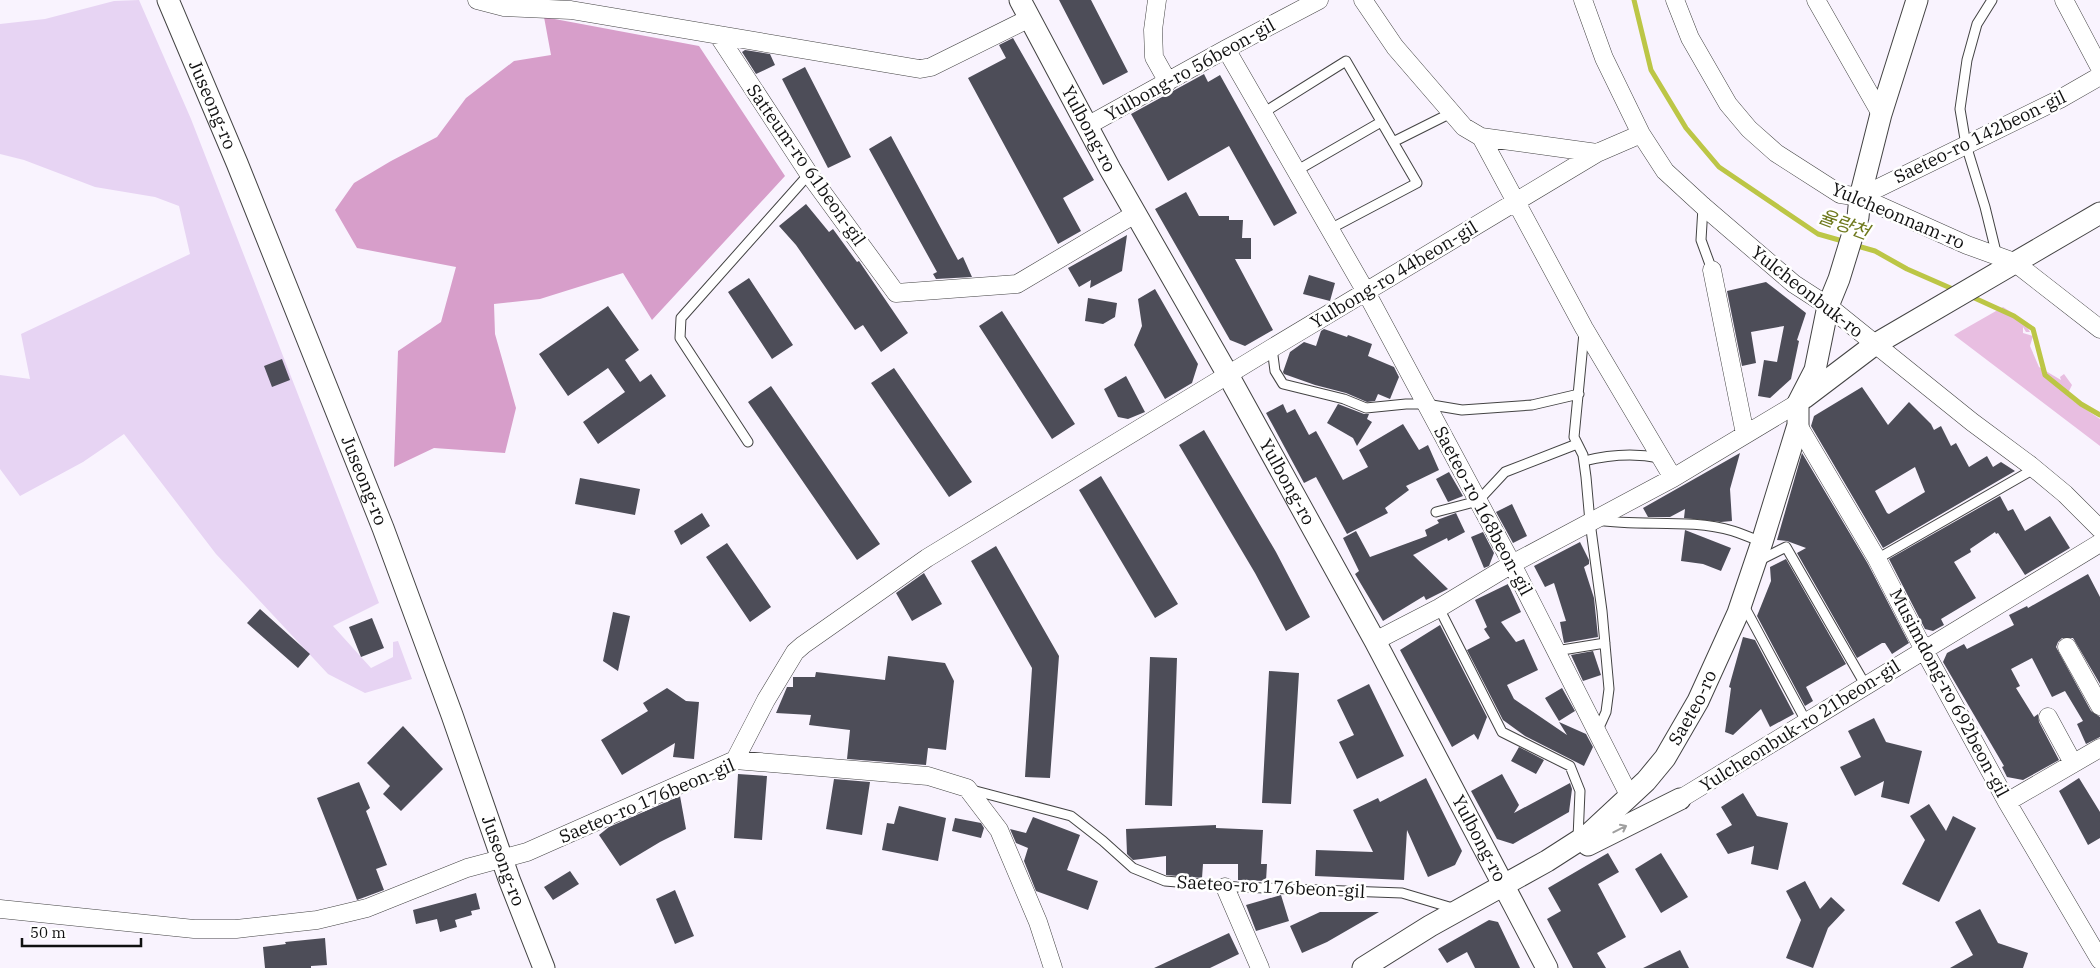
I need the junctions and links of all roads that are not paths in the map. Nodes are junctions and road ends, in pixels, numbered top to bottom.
1 (168, 0) edge
2 (477, 0) edge
3 (1157, 0) edge
4 (1319, 0) edge
5 (1363, 0) edge
6 (1583, 0) edge
7 (1675, 0) edge
8 (1816, 0) edge
9 (1917, 0) edge
10 (1992, 0) edge
11 (2064, 0) edge
12 (570, 5) edge
13 (1025, 9) edge
14 (718, 35) junction
15 (1226, 49) junction
16 (2100, 68) edge
17 (2100, 76) edge
18 (1168, 82) junction
19 (1263, 113) junction
20 (1451, 113) junction
21 (1881, 114) junction
22 (1381, 122) junction
23 (1087, 126) junction
24 (1641, 134) junction
25 (1480, 137) junction
26 (1393, 142) junction
27 (1966, 145) junction
28 (1598, 153) junction
29 (1296, 171) junction
30 (809, 174) junction
31 (1516, 202) junction
32 (1703, 206) junction
33 (1859, 207) junction
34 (2100, 213) edge
35 (1136, 214) junction
36 (1330, 229) junction
37 (2006, 259) junction
38 (1712, 270) joint
39 (1366, 292) junction
40 (1828, 306) junction
41 (1584, 328) junction
42 (2100, 328) edge
43 (1874, 345) junction
44 (1272, 348) junction
45 (1228, 375) junction
46 (1579, 394) junction
47 (1798, 402) junction
48 (1426, 404) junction
49 (1798, 426) junction
50 (1745, 434) junction
51 (748, 442) dead end
52 (1577, 444) junction
53 (1661, 458) junction
54 (1584, 461) junction
55 (2034, 469) junction
56 (1673, 478) junction
57 (1478, 501) junction
58 (1436, 512) dead end
59 (1592, 521) junction
60 (2100, 529) edge
61 (1762, 542) junction
62 (2100, 543) edge
63 (1877, 559) junction
64 (1755, 563) junction
65 (1512, 564) junction
66 (1742, 602) junction
67 (1440, 608) junction
68 (1375, 641) junction
69 (1605, 642) junction
70 (2067, 647) dead end
71 (1924, 650) junction
72 (1556, 651) junction
73 (1866, 686) junction
74 (2100, 706) edge
75 (2048, 717) dead end
76 (1807, 723) junction
77 (1597, 732) junction
78 (2100, 748) edge
79 (735, 760) junction
80 (2073, 763) junction
81 (1659, 766) junction
82 (967, 788) junction
83 (1630, 797) junction
84 (1680, 799) junction
85 (2007, 802) junction
86 (1578, 841) junction
87 (503, 860) junction
88 (1528, 872) junction
89 (1503, 885) junction
90 (1225, 887) junction
91 (0, 909) edge
92 (1459, 910) junction
93 (2100, 960) edge
94 (544, 968) edge
95 (1053, 968) edge
96 (1260, 968) edge
97 (1363, 968) edge
98 (1547, 968) edge

1 - 87 street, Juseong-ro
2 - 12 street
3 - 18 street
4 - 15 street, Yulbong-ro 56beon-gil
5 - 20 street
6 - 24 street, Yulcheonbuk-ro
7 - 33 street, Yulcheonnam-ro
8 - 21 street
9 - 21 street, Saeteo-ro
10 - 27 lane
11 - 16 street
12 - 14 street
13 - 14 street
13 - 23 street, Yulbong-ro
14 - 30 street, Satteum-ro 61beon-gil
15 - 18 street, Yulbong-ro 56beon-gil
15 - 19 street, Saeteo-ro 168beon-gil
17 - 27 street, Saeteo-ro 142beon-gil
18 - 23 street, Yulbong-ro 56beon-gil
19 - 22 lane
19 - 29 street, Saeteo-ro 168beon-gil
20 - 25 street
20 - 26 lane
21 - 33 street, Saeteo-ro
22 - 26 lane
22 - 29 lane
23 - 35 street, Yulbong-ro
24 - 28 street, Yulbong-ro 44beon-gil
24 - 32 street, Yulcheonbuk-ro
25 - 28 street
25 - 31 street
26 - 36 lane
27 - 33 street, Saeteo-ro 142beon-gil
27 - 37 lane
28 - 31 street, Yulbong-ro 44beon-gil
29 - 36 street, Saeteo-ro 168beon-gil
30 - 35 street, Satteum-ro 61beon-gil
30 - 51 lane
31 - 39 street, Yulbong-ro 44beon-gil
31 - 41 street
32 - 38 lane
32 - 40 street, Yulcheonbuk-ro
33 - 37 street, Yulcheonnam-ro
33 - 40 street, Saeteo-ro
34 - 37 street
35 - 45 street, Yulbong-ro
36 - 39 street, Saeteo-ro 168beon-gil
37 - 42 street, Yulcheonnam-ro
37 - 43 street
38 - 50 street
39 - 44 street, Yulbong-ro 44beon-gil
39 - 48 street, Saeteo-ro 168beon-gil
40 - 43 street, Yulcheonbuk-ro
40 - 47 street, Saeteo-ro
41 - 46 lane
41 - 53 street
43 - 47 street
43 - 55 street, Yulcheonbuk-ro
44 - 45 street, Yulbong-ro 44beon-gil
44 - 48 lane
45 - 68 street, Yulbong-ro
45 - 79 street, Yulbong-ro 44beon-gil
46 - 48 lane
46 - 52 lane
47 - 49 street, Saeteo-ro
47 - 50 street
48 - 57 street, Saeteo-ro 168beon-gil
49 - 61 street, Saeteo-ro
49 - 63 street, Musimdong-ro 692beon-gil
50 - 56 street
52 - 54 lane
52 - 57 lane
53 - 54 lane
53 - 56 street
54 - 59 lane
55 - 60 street, Yulcheonbuk-ro
55 - 63 lane
56 - 59 street
57 - 58 lane
57 - 65 street, Saeteo-ro 168beon-gil
59 - 61 lane
59 - 65 street
59 - 69 lane
61 - 64 street, Saeteo-ro
62 - 71 street, Yulcheonbuk-ro 21beon-gil
63 - 71 street, Musimdong-ro 692beon-gil
64 - 66 street, Saeteo-ro
64 - 73 lane
65 - 67 street
65 - 72 street, Saeteo-ro 168beon-gil
66 - 76 lane
66 - 81 street, Saeteo-ro
67 - 68 street
67 - 86 lane
68 - 89 street, Yulbong-ro
69 - 72 lane
69 - 77 lane
70 - 74 street
71 - 73 street, Yulcheonbuk-ro 21beon-gil
71 - 85 street, Musimdong-ro 692beon-gil
72 - 77 street, Saeteo-ro 168beon-gil
73 - 76 street, Yulcheonbuk-ro 21beon-gil
75 - 80 street
76 - 84 street, Yulcheonbuk-ro 21beon-gil
77 - 83 street, Saeteo-ro 168beon-gil
78 - 80 street
79 - 82 street, Saeteo-ro 176beon-gil
79 - 87 street, Saeteo-ro 176beon-gil
80 - 85 street
81 - 83 street, Saeteo-ro
81 - 84 street
82 - 90 lane, Saeteo-ro 176beon-gil
82 - 95 street
83 - 86 street, Saeteo-ro
88 -> 84 street
85 - 93 street, Musimdong-ro 692beon-gil
86 - 88 street, Saeteo-ro
87 - 91 street, Saeteo-ro 176beon-gil
87 - 94 street, Juseong-ro
88 - 89 street, Saeteo-ro
89 - 92 street, Saeteo-ro
89 - 98 street, Yulbong-ro
90 - 92 lane, Saeteo-ro 176beon-gil
90 - 96 street
92 - 97 street, Saeteo-ro

